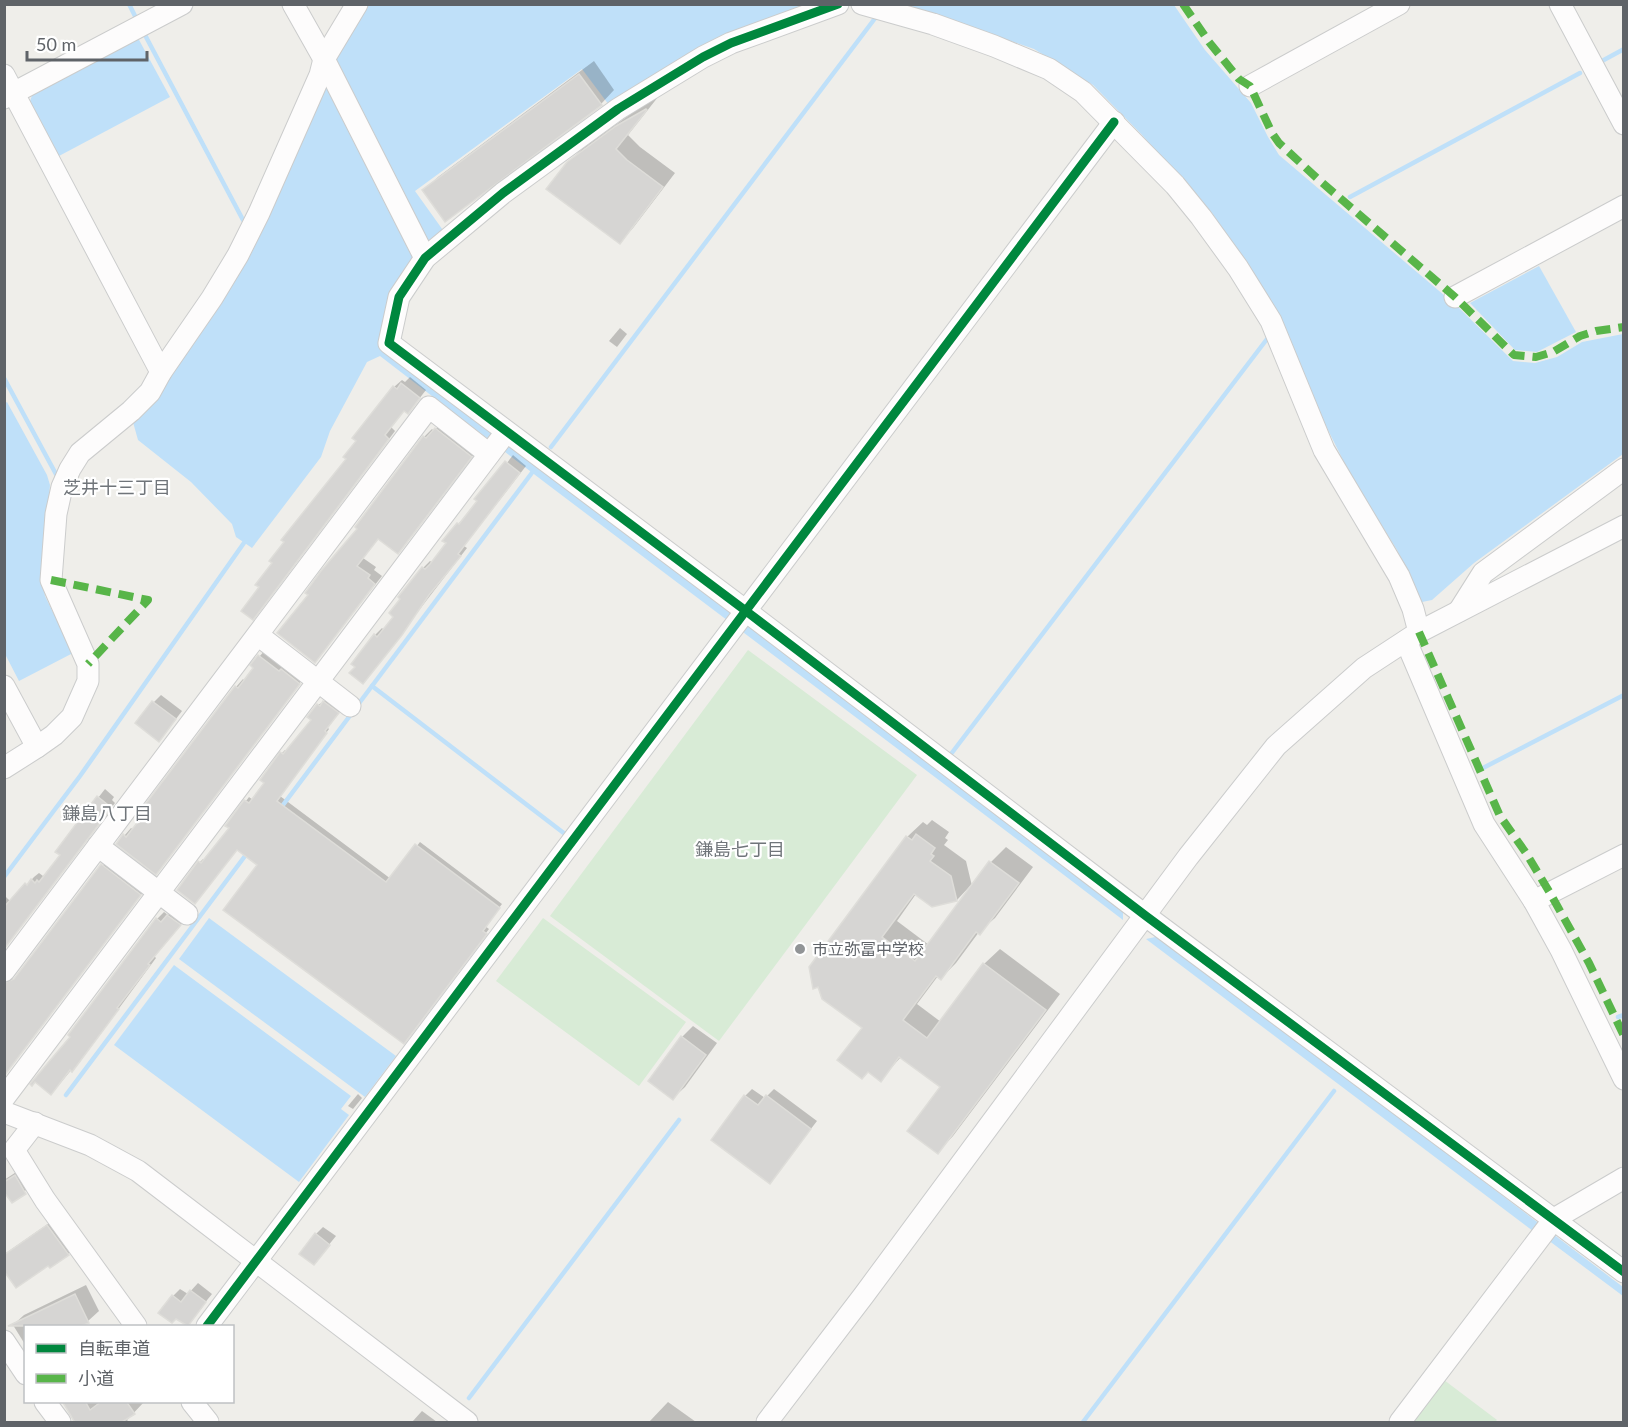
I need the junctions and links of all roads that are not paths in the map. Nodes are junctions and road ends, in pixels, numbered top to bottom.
1 (182, 4) edge
2 (293, 4) edge
3 (357, 4) edge
4 (838, 4) edge
5 (862, 4) edge
6 (1400, 4) edge
7 (1560, 4) edge
8 (325, 63) junction
9 (1250, 86) dead end
10 (8, 89) edge
11 (1114, 122) junction
12 (1623, 124) edge
13 (1623, 206) edge
14 (424, 256) junction
15 (1455, 297) dead end
16 (161, 372) junction
17 (506, 432) junction
18 (491, 452) junction
19 (1623, 469) edge
20 (1623, 526) edge
21 (1458, 612) junction
22 (740, 619) junction
23 (258, 635) junction
24 (1412, 636) junction
25 (319, 681) junction
26 (4, 686) edge
27 (350, 706) dead end
28 (37, 747) junction
29 (4, 768) edge
30 (98, 846) junction
31 (1623, 855) edge
32 (160, 893) junction
33 (1534, 901) junction
34 (187, 914) dead end
35 (1146, 916) junction
36 (4, 971) edge
37 (1623, 1079) edge
38 (4, 1098) edge
39 (4, 1112) edge
40 (35, 1123) junction
41 (1623, 1178) edge
42 (1554, 1219) junction
43 (255, 1262) junction
44 (1623, 1272) edge
45 (135, 1325) edge
46 (208, 1325) edge
47 (4, 1341) edge
48 (15, 1367) edge
49 (46, 1403) edge
50 (194, 1403) edge
51 (60, 1422) edge
52 (208, 1422) edge
53 (467, 1422) edge
54 (767, 1422) edge
55 (1400, 1422) edge

1 - 10 street
2 - 8 street
3 - 8 street
4 - 14 street
5 - 11 street
6 - 9 street
7 - 12 street
8 - 14 street
8 - 16 street
10 - 16 street
11 - 22 street
11 - 24 street
13 - 15 street
14 - 17 street
16 - 28 street
17 - 18 street
17 - 22 street
18 - 23 street
18 - 25 street
19 - 21 street
20 - 21 street
21 - 24 street
22 - 35 street
22 - 43 street
23 - 25 street
23 - 30 street
24 - 33 street
24 - 35 street
25 - 27 street
25 - 32 street
26 - 28 street
28 - 29 street
30 - 32 street
30 - 36 street
31 - 33 street
32 - 34 street
32 - 38 street
33 - 37 street
35 - 42 street
35 - 54 street
39 - 40 street
40 - 43 street
40 - 45 street
41 - 42 street
42 - 44 street
42 - 55 street
43 - 46 street
43 - 53 street
47 - 48 street
49 - 51 street
50 - 52 street

